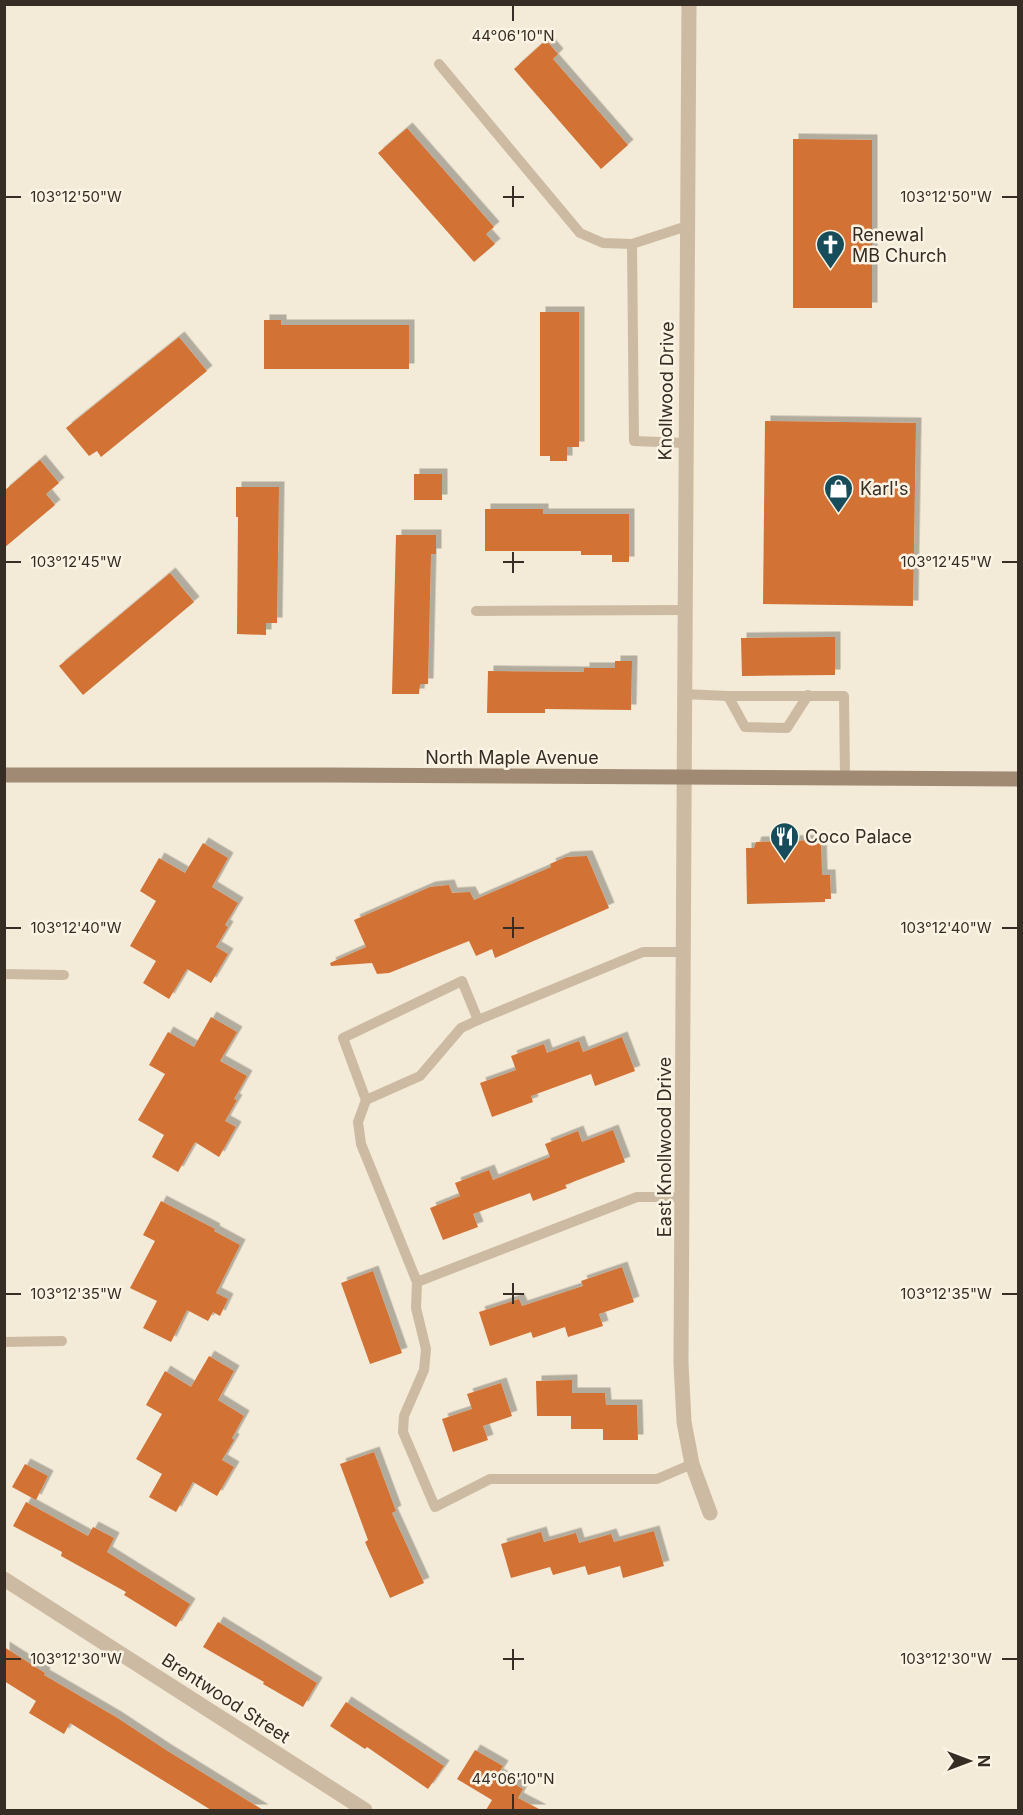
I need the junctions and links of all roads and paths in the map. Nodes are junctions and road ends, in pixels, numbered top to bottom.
1 (689, 4) edge
2 (439, 64) dead end
3 (687, 225) junction
4 (632, 244) junction
5 (685, 443) junction
6 (684, 610) junction
7 (476, 611) dead end
8 (683, 694) junction
9 (808, 695) junction
10 (728, 696) junction
11 (4, 776) edge
12 (684, 778) junction
13 (845, 778) junction
14 (1018, 779) edge
15 (685, 952) junction
16 (4, 974) edge
17 (64, 975) dead end
18 (478, 1020) junction
19 (366, 1100) junction
20 (683, 1197) junction
21 (417, 1282) junction
22 (62, 1341) dead end
23 (4, 1342) edge
24 (692, 1464) junction
25 (710, 1513) dead end
26 (4, 1579) edge
27 (365, 1810) edge

1 - 3 street, Knollwood Drive
2 - 4 lane
3 - 4 lane
3 - 5 street, Knollwood Drive
4 - 5 lane
5 - 6 street, Knollwood Drive
6 - 7 lane
6 - 8 street, Knollwood Drive
8 - 10 lane
8 - 12 street, Knollwood Drive
9 - 10 lane
9 - 10 lane
9 - 13 lane
11 - 12 street, North Maple Avenue
12 - 13 street, North Maple Avenue
12 - 15 street, East Knollwood Drive
13 - 14 street, North Maple Avenue
15 - 18 lane
15 - 20 street, East Knollwood Drive
16 - 17 lane
18 - 19 lane
18 - 19 lane
19 - 21 lane
20 - 21 lane
20 - 24 street, East Knollwood Drive
21 - 24 lane
22 - 23 lane
24 - 25 street, East Knollwood Drive
26 - 27 street, Brentwood Street

